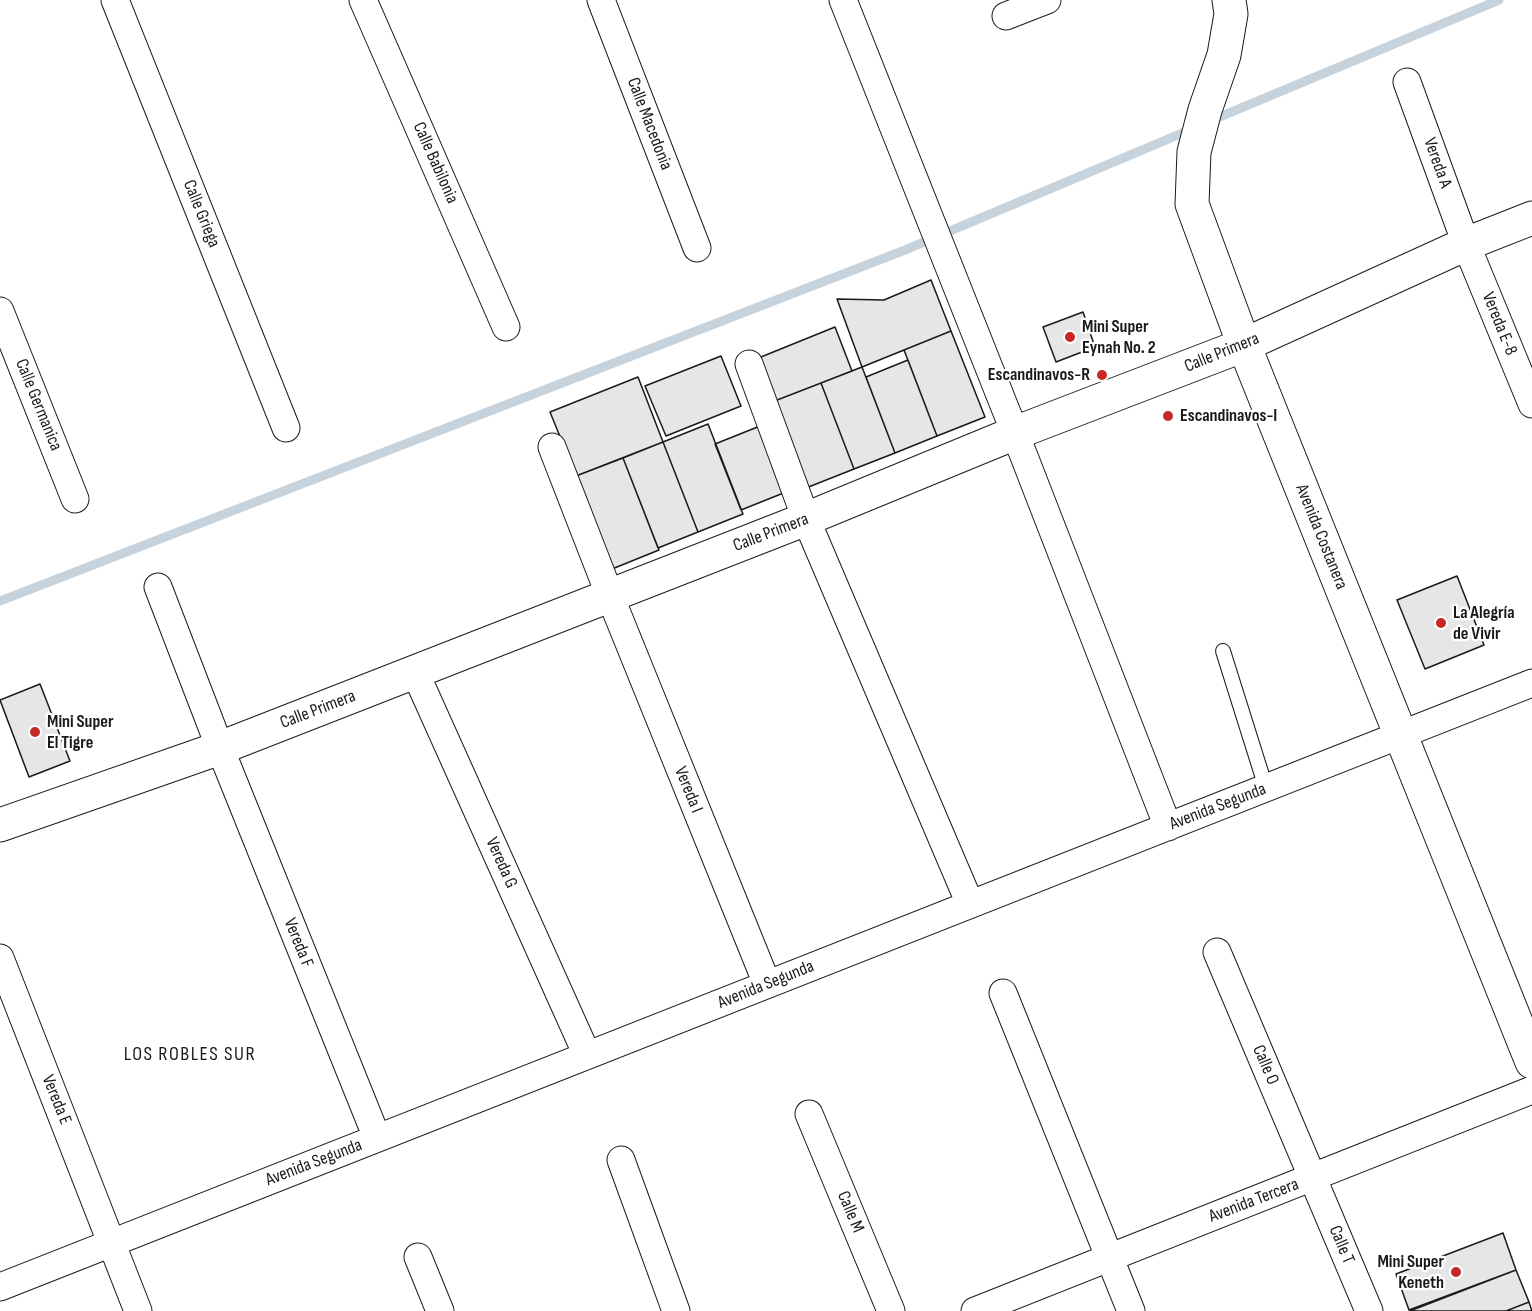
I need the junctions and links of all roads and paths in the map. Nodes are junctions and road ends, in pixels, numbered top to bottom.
1 (115, 0) edge
2 (363, 0) edge
3 (601, 0) edge
4 (843, 0) edge
5 (1047, 0) edge
6 (1229, 0) edge
7 (1006, 16) dead end
8 (1407, 82) dead end
9 (1532, 218) edge
10 (1467, 243) junction
11 (697, 248) dead end
12 (0, 311) edge
13 (506, 327) dead end
14 (1244, 345) junction
15 (749, 364) dead end
16 (1532, 404) edge
17 (286, 428) dead end
18 (1015, 433) junction
19 (552, 447) dead end
20 (75, 499) dead end
21 (806, 519) junction
22 (158, 587) dead end
23 (610, 596) junction
24 (1223, 651) dead end
25 (415, 672) junction
26 (1532, 683) edge
27 (1401, 735) junction
28 (220, 748) junction
29 (1266, 788) junction
30 (0, 825) edge
31 (1168, 826) junction
32 (970, 904) junction
33 (1217, 952) dead end
34 (0, 958) edge
35 (767, 984) junction
36 (1003, 993) dead end
37 (587, 1055) junction
38 (1532, 1062) edge
39 (1532, 1090) edge
40 (809, 1114) dead end
41 (376, 1138) junction
42 (621, 1160) dead end
43 (1313, 1178) junction
44 (112, 1242) junction
45 (418, 1257) dead end
46 (1109, 1257) junction
47 (0, 1287) edge
48 (138, 1311) edge
49 (440, 1311) edge
50 (676, 1311) edge
51 (891, 1311) edge
52 (975, 1311) edge
53 (1131, 1311) edge
54 (1369, 1311) edge

1 - 17 street, Calle Griega
2 - 13 street, Calle Babilonia
3 - 11 street, Calle Macedonia
4 - 18 street
5 - 7 street
6 - 14 street, Avenida Costanera
8 - 10 street, Vereda A
9 - 10 street, Calle Primera
10 - 14 street, Calle Primera
10 - 16 street, Vereda E-8
12 - 20 street, Calle Germanica
14 - 18 street, Calle Primera
14 - 27 street, Avenida Costanera
15 - 21 street
18 - 21 street, Calle Primera
18 - 31 street
19 - 23 street, Vereda I
21 - 23 street, Calle Primera
21 - 32 street
22 - 28 street, Vereda F
23 - 25 street, Calle Primera
23 - 35 street, Vereda I
24 - 29 lane
25 - 28 street, Calle Primera
25 - 37 street, Vereda G
26 - 27 street, Avenida Segunda
27 - 29 street, Avenida Segunda
27 - 38 street, Avenida Costanera
28 - 30 street, Calle Primera
28 - 41 street, Vereda F
29 - 31 street, Avenida Segunda
31 - 32 street, Avenida Segunda
32 - 35 street, Avenida Segunda
33 - 43 street, Calle O
34 - 44 street, Vereda E
35 - 37 street, Avenida Segunda
36 - 46 street
37 - 41 street, Avenida Segunda
39 - 43 street, Avenida Tercera
40 - 51 street, Calle M
41 - 44 street, Avenida Segunda
42 - 50 street
43 - 46 street, Avenida Tercera
43 - 54 street, Calle T
44 - 47 street, Avenida Segunda
44 - 48 street, Vereda E
45 - 49 street
46 - 52 street, Avenida Tercera
46 - 53 street

